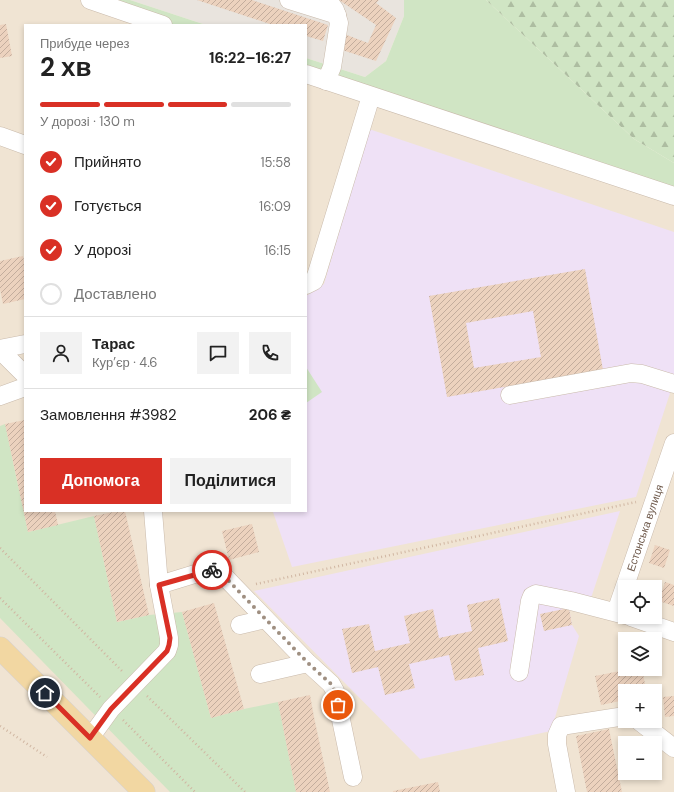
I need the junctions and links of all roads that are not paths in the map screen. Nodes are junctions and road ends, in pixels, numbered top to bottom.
1 (90, 0) edge
2 (289, 0) edge
3 (333, 8) edge
4 (160, 24) edge
5 (307, 74) edge
6 (326, 81) junction
7 (371, 96) junction
8 (0, 136) edge
9 (24, 145) edge
10 (674, 196) edge
11 (307, 284) edge
12 (24, 344) edge
13 (0, 350) edge
14 (24, 373) edge
15 (674, 384) edge
16 (24, 387) edge
17 (510, 395) dead end
18 (0, 396) edge
19 (674, 443) edge
20 (153, 512) edge
21 (634, 580) edge
22 (159, 585) junction
23 (618, 614) edge
24 (265, 618) junction
25 (650, 624) edge
26 (240, 625) dead end
27 (674, 632) edge
28 (0, 648) edge
29 (308, 663) junction
30 (519, 672) dead end
31 (260, 674) dead end
32 (618, 717) edge
33 (648, 728) edge
34 (90, 738) junction
35 (674, 748) edge
36 (353, 778) dead end
37 (144, 792) edge
38 (566, 792) edge

1 - 4 street
2 - 3 street
3 - 6 street
5 - 6 street
6 - 7 street
7 - 10 street
7 - 11 street
8 - 9 street
12 - 13 street
13 - 14 street
15 - 17 street
16 - 18 street
19 - 21 street, Естонська вулиця
20 - 22 street
22 - 24 street
22 - 34 street
23 - 30 street
24 - 26 street
24 - 29 street
25 - 27 street
28 - 34 main road
29 - 31 street
29 - 36 street
32 - 38 street
33 - 35 street
34 - 37 main road

